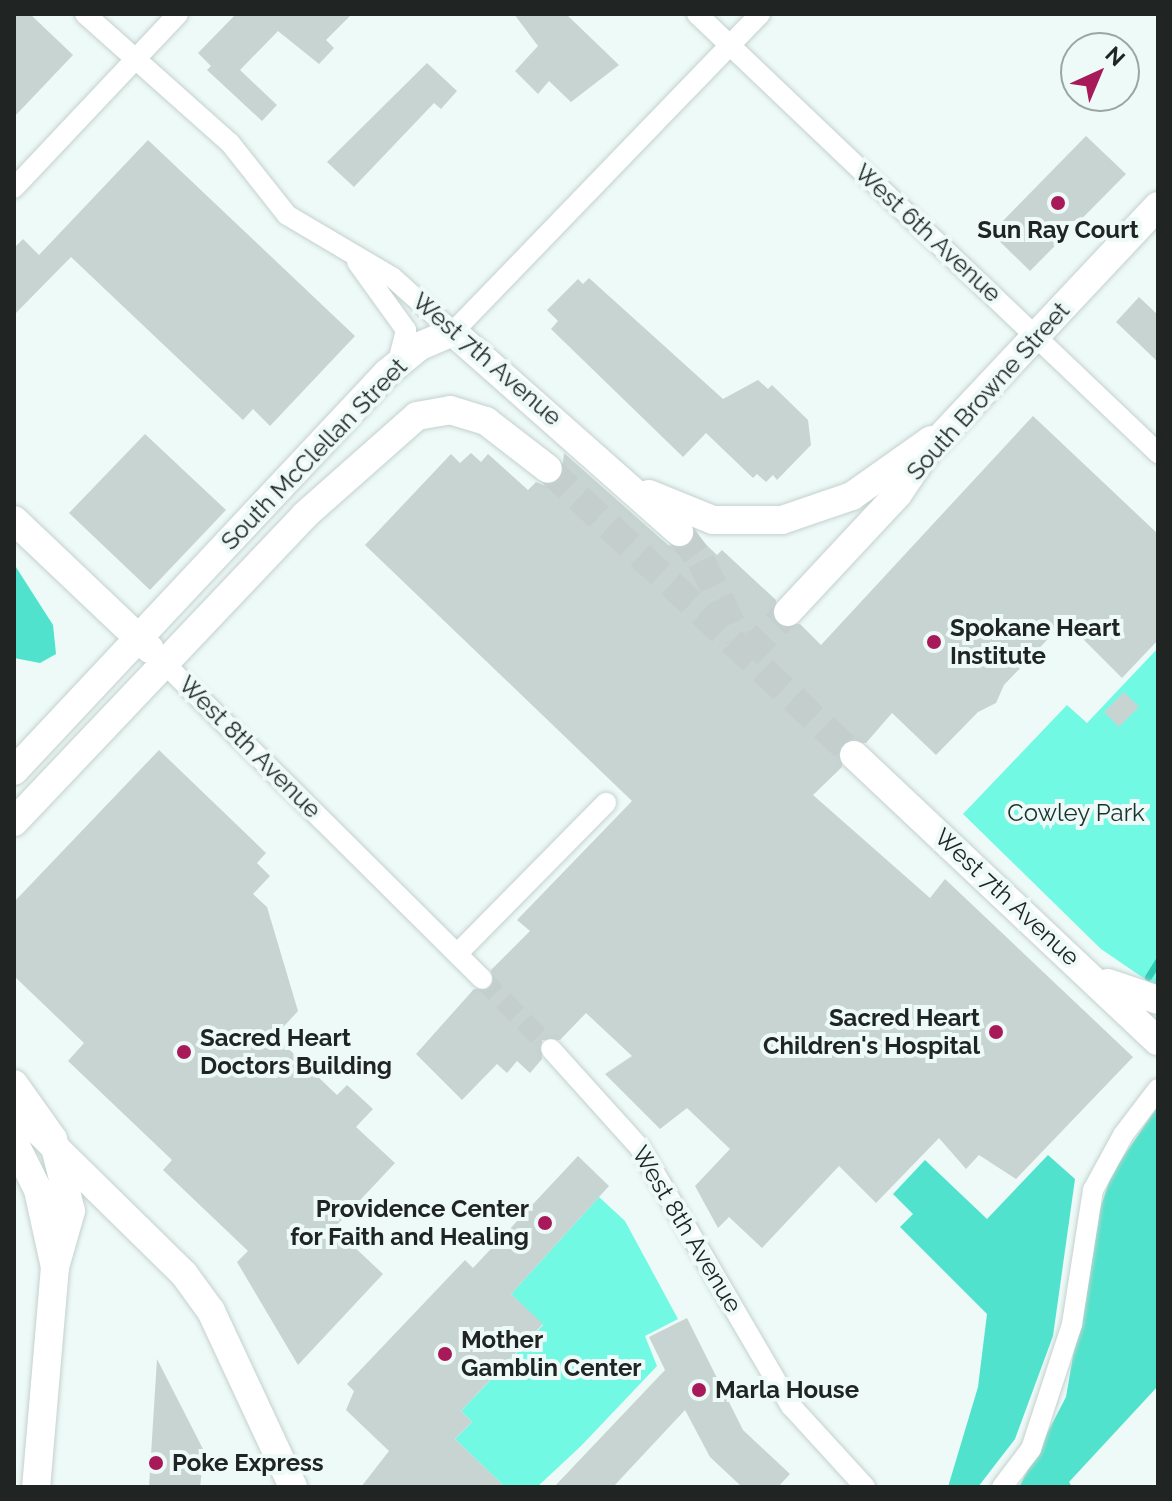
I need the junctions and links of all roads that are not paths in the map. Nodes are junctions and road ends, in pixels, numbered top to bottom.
1 (85, 14) edge
2 (178, 14) edge
3 (697, 14) edge
4 (760, 14) edge
5 (730, 46) junction
6 (134, 61) junction
7 (14, 188) edge
8 (1158, 206) edge
9 (344, 252) junction
10 (453, 332) junction
11 (1037, 335) junction
12 (398, 363) junction
13 (450, 410) joint
14 (946, 432) junction
15 (1158, 453) edge
16 (548, 469) tunnel mouth
17 (621, 477) junction
18 (14, 520) edge
19 (679, 532) tunnel mouth
20 (788, 612) tunnel mouth
21 (138, 637) junction
22 (165, 664) junction
23 (854, 755) tunnel mouth
24 (14, 771) edge
25 (606, 803) dead end
26 (14, 822) edge
27 (458, 953) junction
28 (1086, 972) junction
29 (482, 979) tunnel mouth
30 (1158, 1000) edge
31 (1158, 1041) edge
32 (551, 1049) tunnel mouth
33 (14, 1084) edge
34 (1158, 1089) edge
35 (14, 1107) edge
36 (14, 1142) edge
37 (55, 1145) junction
38 (55, 1267) junction
39 (36, 1487) edge
40 (293, 1487) edge
41 (865, 1487) edge
42 (1002, 1487) edge

1 - 6 street, West 7th Avenue
2 - 6 street
3 - 5 street, West 6th Avenue
4 - 5 street, South McClellan Street
5 - 10 street, South McClellan Street
5 - 11 street, West 6th Avenue
6 - 7 street
6 - 9 street, West 7th Avenue
8 - 11 street, South Browne Street
9 - 10 street, West 7th Avenue
9 - 12 street, West 7th Avenue
10 - 12 street, South McClellan Street
10 - 17 street, West 7th Avenue
11 - 14 street, South Browne Street
11 - 15 street, West 6th Avenue
12 - 21 street, South McClellan Street
13 - 16 street, West 7th Avenue
13 - 22 street, South McClellan Street
14 - 17 street, West 7th Avenue
14 - 20 street, South Browne Street
17 - 19 street, West 7th Avenue
18 - 21 street, West 8th Avenue
21 - 22 street, West 8th Avenue
21 - 24 street, South McClellan Street
22 - 26 street, South McClellan Street
22 - 27 street, West 8th Avenue
23 - 28 street, West 7th Avenue
25 - 27 street
27 - 29 street, West 8th Avenue
28 - 30 street
28 - 31 street, West 7th Avenue
32 - 41 street, West 8th Avenue
33 - 37 street
34 - 42 street
35 - 37 street
36 - 38 street
37 - 38 street
37 - 40 street
38 - 39 street

